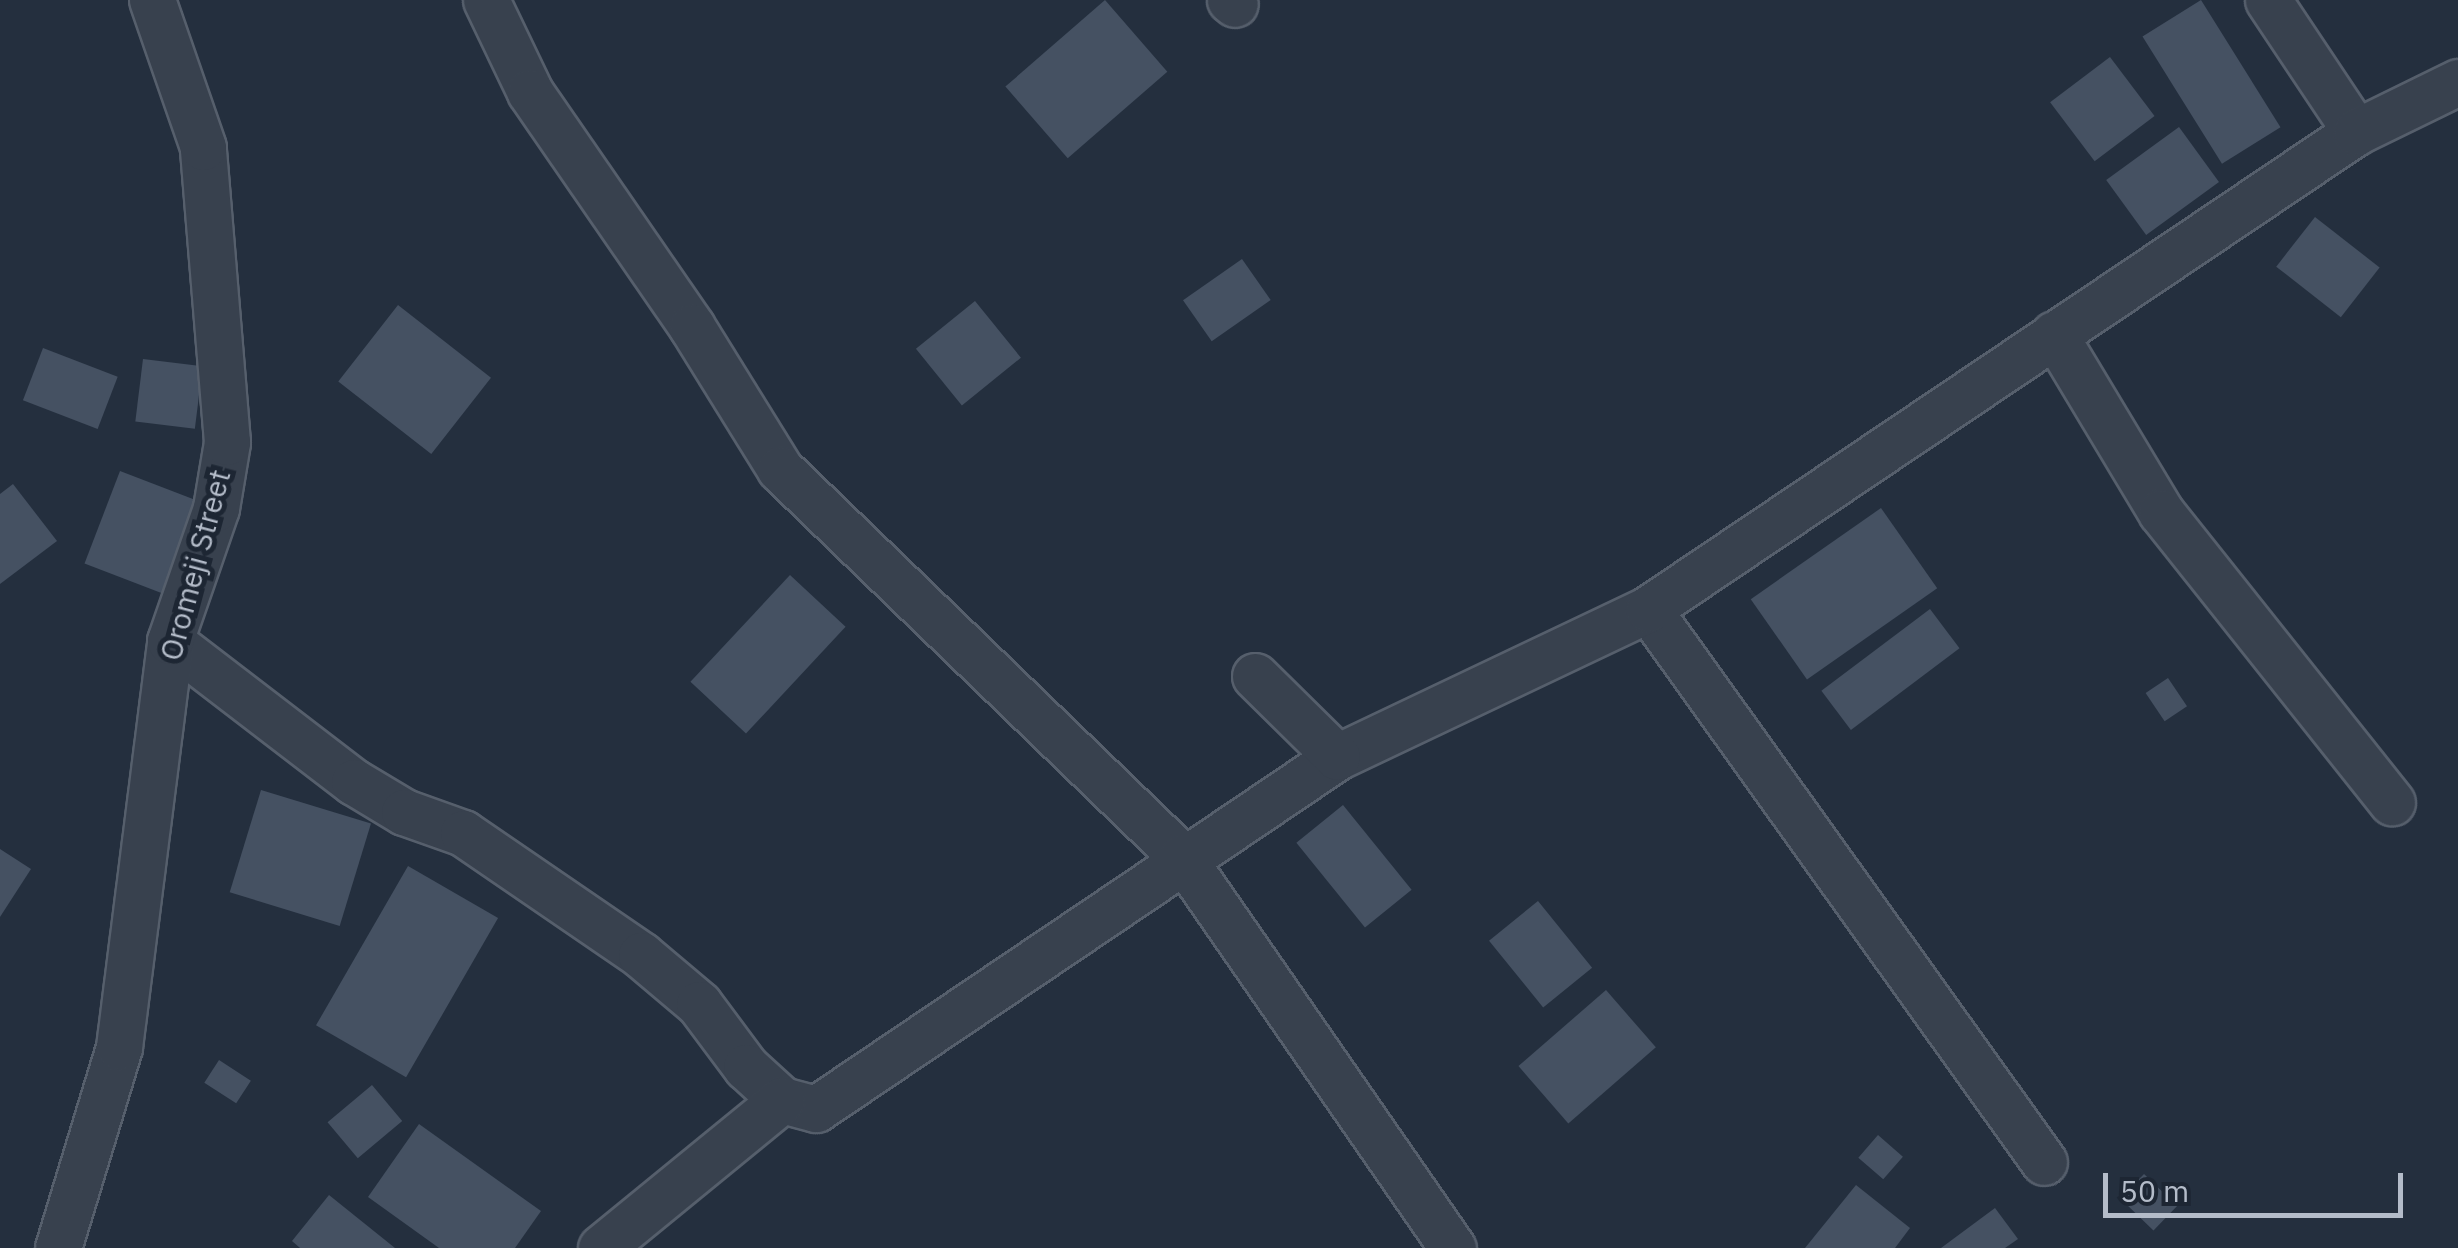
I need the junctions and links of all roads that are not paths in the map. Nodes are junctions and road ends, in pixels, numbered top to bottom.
1 (152, 0) edge
2 (486, 0) edge
3 (2268, 0) edge
4 (2458, 82) edge
5 (2356, 132) junction
6 (2054, 334) junction
7 (1648, 609) junction
8 (170, 641) junction
9 (1255, 676) dead end
10 (1337, 756) junction
11 (2392, 802) dead end
12 (1182, 857) junction
13 (782, 1100) junction
14 (2044, 1162) dead end
15 (58, 1248) edge
16 (601, 1248) edge
17 (1453, 1248) edge

1 - 8 street, Oromeji Street
2 - 12 street
3 - 5 street
4 - 5 street
5 - 6 street
6 - 7 street
6 - 11 street
7 - 10 street
7 - 14 street
8 - 13 street
8 - 15 street, Oromeji Street
9 - 10 street
10 - 12 street
12 - 13 street
12 - 17 street
13 - 16 street

